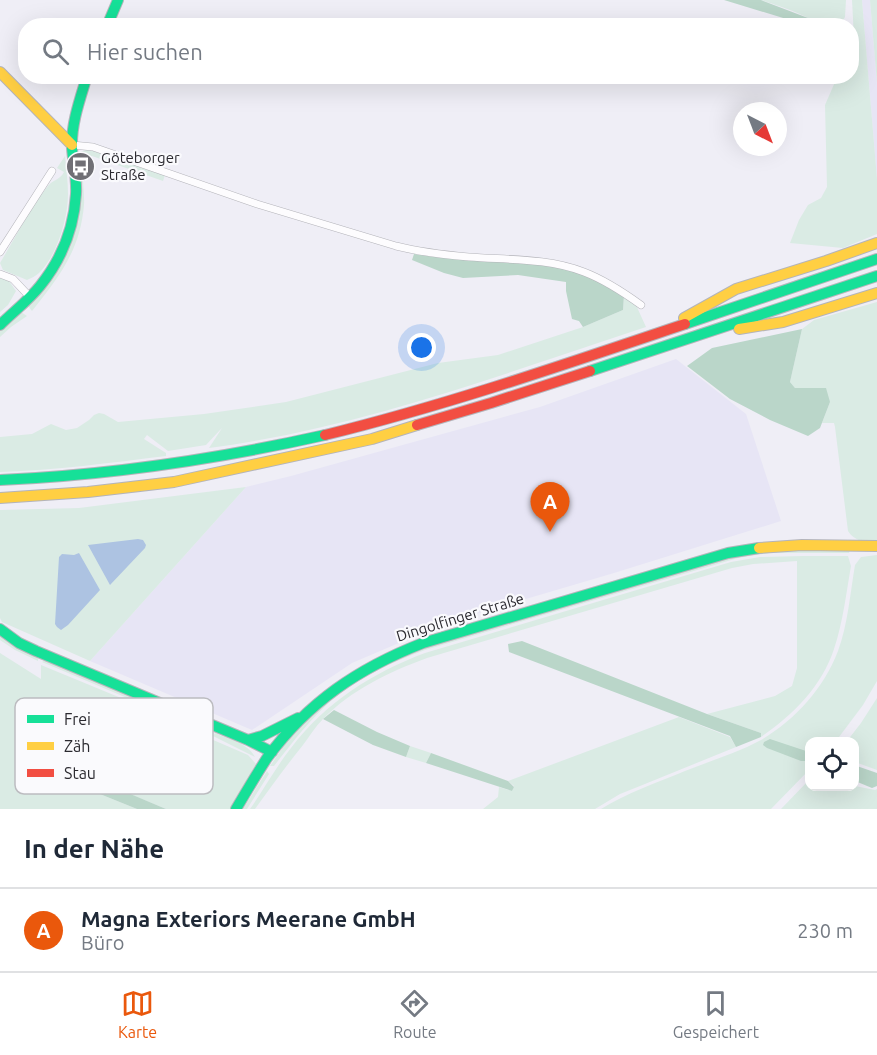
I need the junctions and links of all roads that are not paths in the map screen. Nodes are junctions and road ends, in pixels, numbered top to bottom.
1 (118, 0) edge
2 (110, 18) edge
3 (2, 78) edge
4 (85, 84) edge
5 (72, 145) junction
6 (52, 171) dead end
7 (877, 243) edge
8 (0, 252) edge
9 (877, 259) edge
10 (0, 274) edge
11 (877, 276) edge
12 (877, 293) edge
13 (29, 296) junction
14 (641, 305) dead end
15 (0, 325) edge
16 (659, 333) junction
17 (704, 334) junction
18 (0, 480) edge
19 (0, 498) edge
20 (877, 546) edge
21 (0, 629) edge
22 (148, 698) edge
23 (303, 716) junction
24 (213, 725) edge
25 (248, 740) junction
26 (272, 752) junction
27 (236, 809) edge

1 - 2 main road
3 - 5 main road
4 - 5 main road
5 - 13 main road
5 - 14 street
6 - 8 street
7 - 16 main road
9 - 16 main road
10 - 13 street
11 - 17 main road
12 - 17 main road
13 - 15 main road
16 - 18 main road
17 - 19 main road
20 - 23 main road, Dingolfinger Straße
21 - 22 main road
23 - 25 main road
23 - 26 main road, Dingolfinger Straße
24 - 25 main road
25 - 26 main road
26 - 27 main road, Dingolfinger Straße

